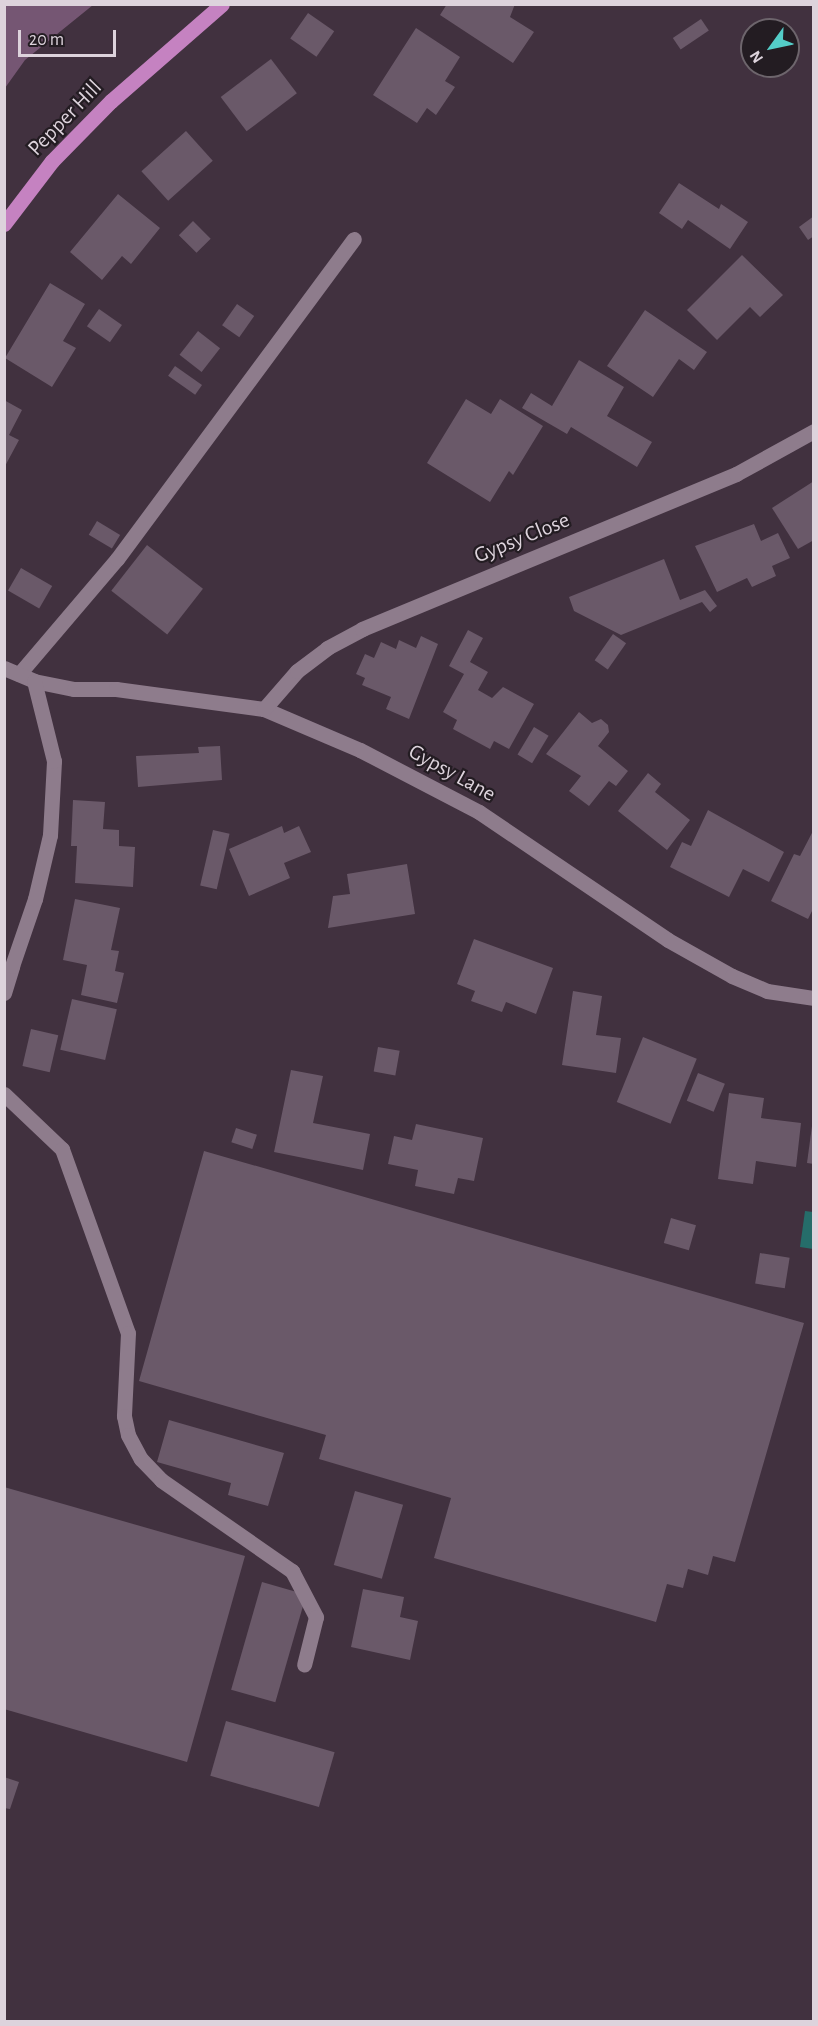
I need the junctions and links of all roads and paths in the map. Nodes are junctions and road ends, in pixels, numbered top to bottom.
1 (222, 4) edge
2 (4, 224) edge
3 (354, 239) dead end
4 (813, 431) edge
5 (12, 671) edge
6 (34, 681) junction
7 (264, 709) junction
8 (4, 993) edge
9 (813, 998) edge
10 (4, 1094) edge
11 (304, 1665) dead end

1 - 2 main road, Pepper Hill
3 - 5 street
4 - 7 street, Gypsy Close
5 - 6 street, Gypsy Lane
6 - 7 street, Gypsy Lane
6 - 8 street
7 - 9 street, Gypsy Lane
10 - 11 street

